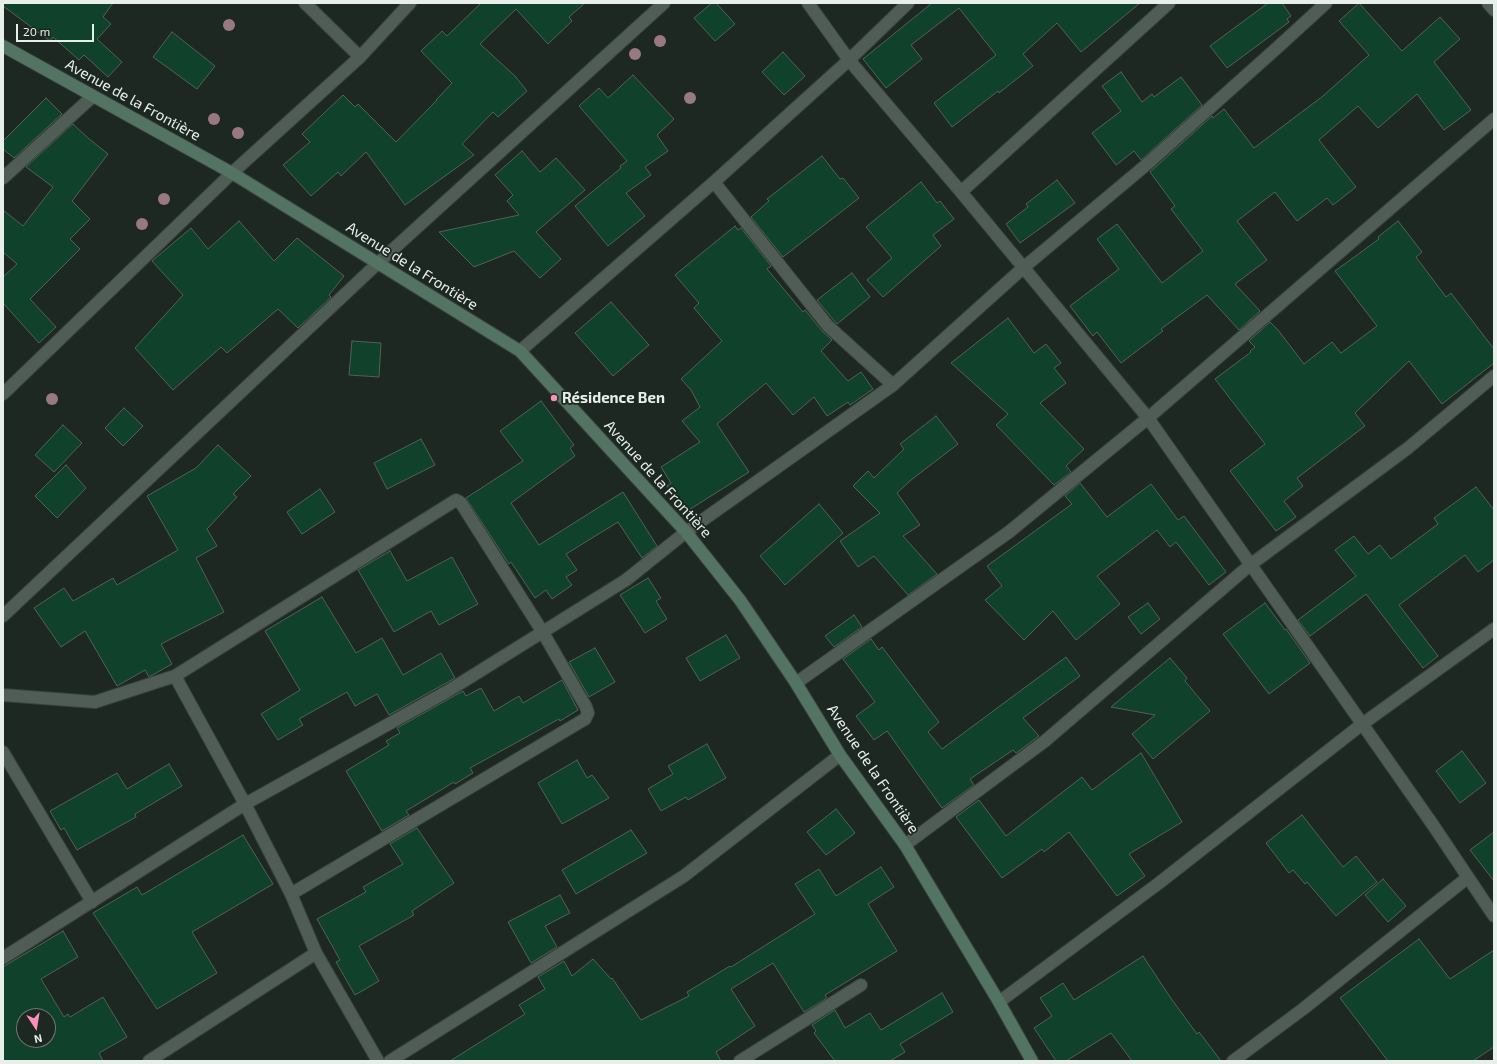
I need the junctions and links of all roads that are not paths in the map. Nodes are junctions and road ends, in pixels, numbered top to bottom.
1 (305, 3) edge
2 (410, 3) edge
3 (664, 3) edge
4 (808, 3) edge
5 (908, 3) edge
6 (1169, 3) edge
7 (1326, 3) edge
8 (1488, 3) edge
9 (1494, 10) edge
10 (3, 46) edge
11 (360, 57) junction
12 (848, 60) junction
13 (92, 97) junction
14 (1494, 119) edge
15 (232, 173) junction
16 (3, 178) edge
17 (714, 182) junction
18 (961, 192) junction
19 (378, 263) junction
20 (1023, 268) junction
21 (520, 351) junction
22 (1494, 376) edge
23 (893, 385) junction
24 (3, 394) edge
25 (1148, 418) junction
26 (686, 532) junction
27 (1250, 565) junction
28 (3, 616) edge
29 (1494, 629) edge
30 (542, 631) junction
31 (175, 676) junction
32 (796, 683) junction
33 (3, 696) edge
34 (1362, 725) junction
35 (3, 752) edge
36 (840, 755) junction
37 (245, 804) junction
38 (905, 845) junction
39 (1467, 878) junction
40 (291, 894) junction
41 (92, 902) junction
42 (1494, 916) edge
43 (316, 953) junction
44 (3, 958) edge
45 (861, 985) dead end
46 (999, 1002) junction
47 (149, 1061) edge
48 (378, 1061) edge
49 (390, 1061) edge
50 (740, 1061) edge
51 (1032, 1061) edge
52 (1233, 1061) edge

1 - 11 street
2 - 11 street
3 - 19 street
4 - 12 street
5 - 12 street
6 - 18 street
7 - 20 street
8 - 9 street
10 - 13 street, Avenue de la Frontière
11 - 15 street
12 - 17 street
12 - 18 street
13 - 15 street, Avenue de la Frontière
13 - 16 street
14 - 25 street
15 - 19 street, Avenue de la Frontière
15 - 24 street
17 - 21 street
17 - 23 street
18 - 20 street
19 - 21 street, Avenue de la Frontière
19 - 28 street
20 - 23 street
20 - 25 street
21 - 26 street, Avenue de la Frontière
22 - 27 street
23 - 26 street
25 - 27 street
25 - 32 street
26 - 30 street
26 - 32 street, Avenue de la Frontière
27 - 34 street
27 - 38 street
29 - 34 street
30 - 31 street
30 - 37 street
30 - 40 street
31 - 33 street
31 - 37 street
32 - 36 street, Avenue de la Frontière
34 - 39 street
34 - 46 street
35 - 41 street
36 - 38 street, Avenue de la Frontière
36 - 49 street
37 - 40 street
37 - 41 street
38 - 46 street, Avenue de la Frontière
39 - 42 street
39 - 52 street
40 - 43 street
41 - 44 street
43 - 47 street
43 - 48 street
45 - 50 street
46 - 51 street, Avenue de la Frontière

